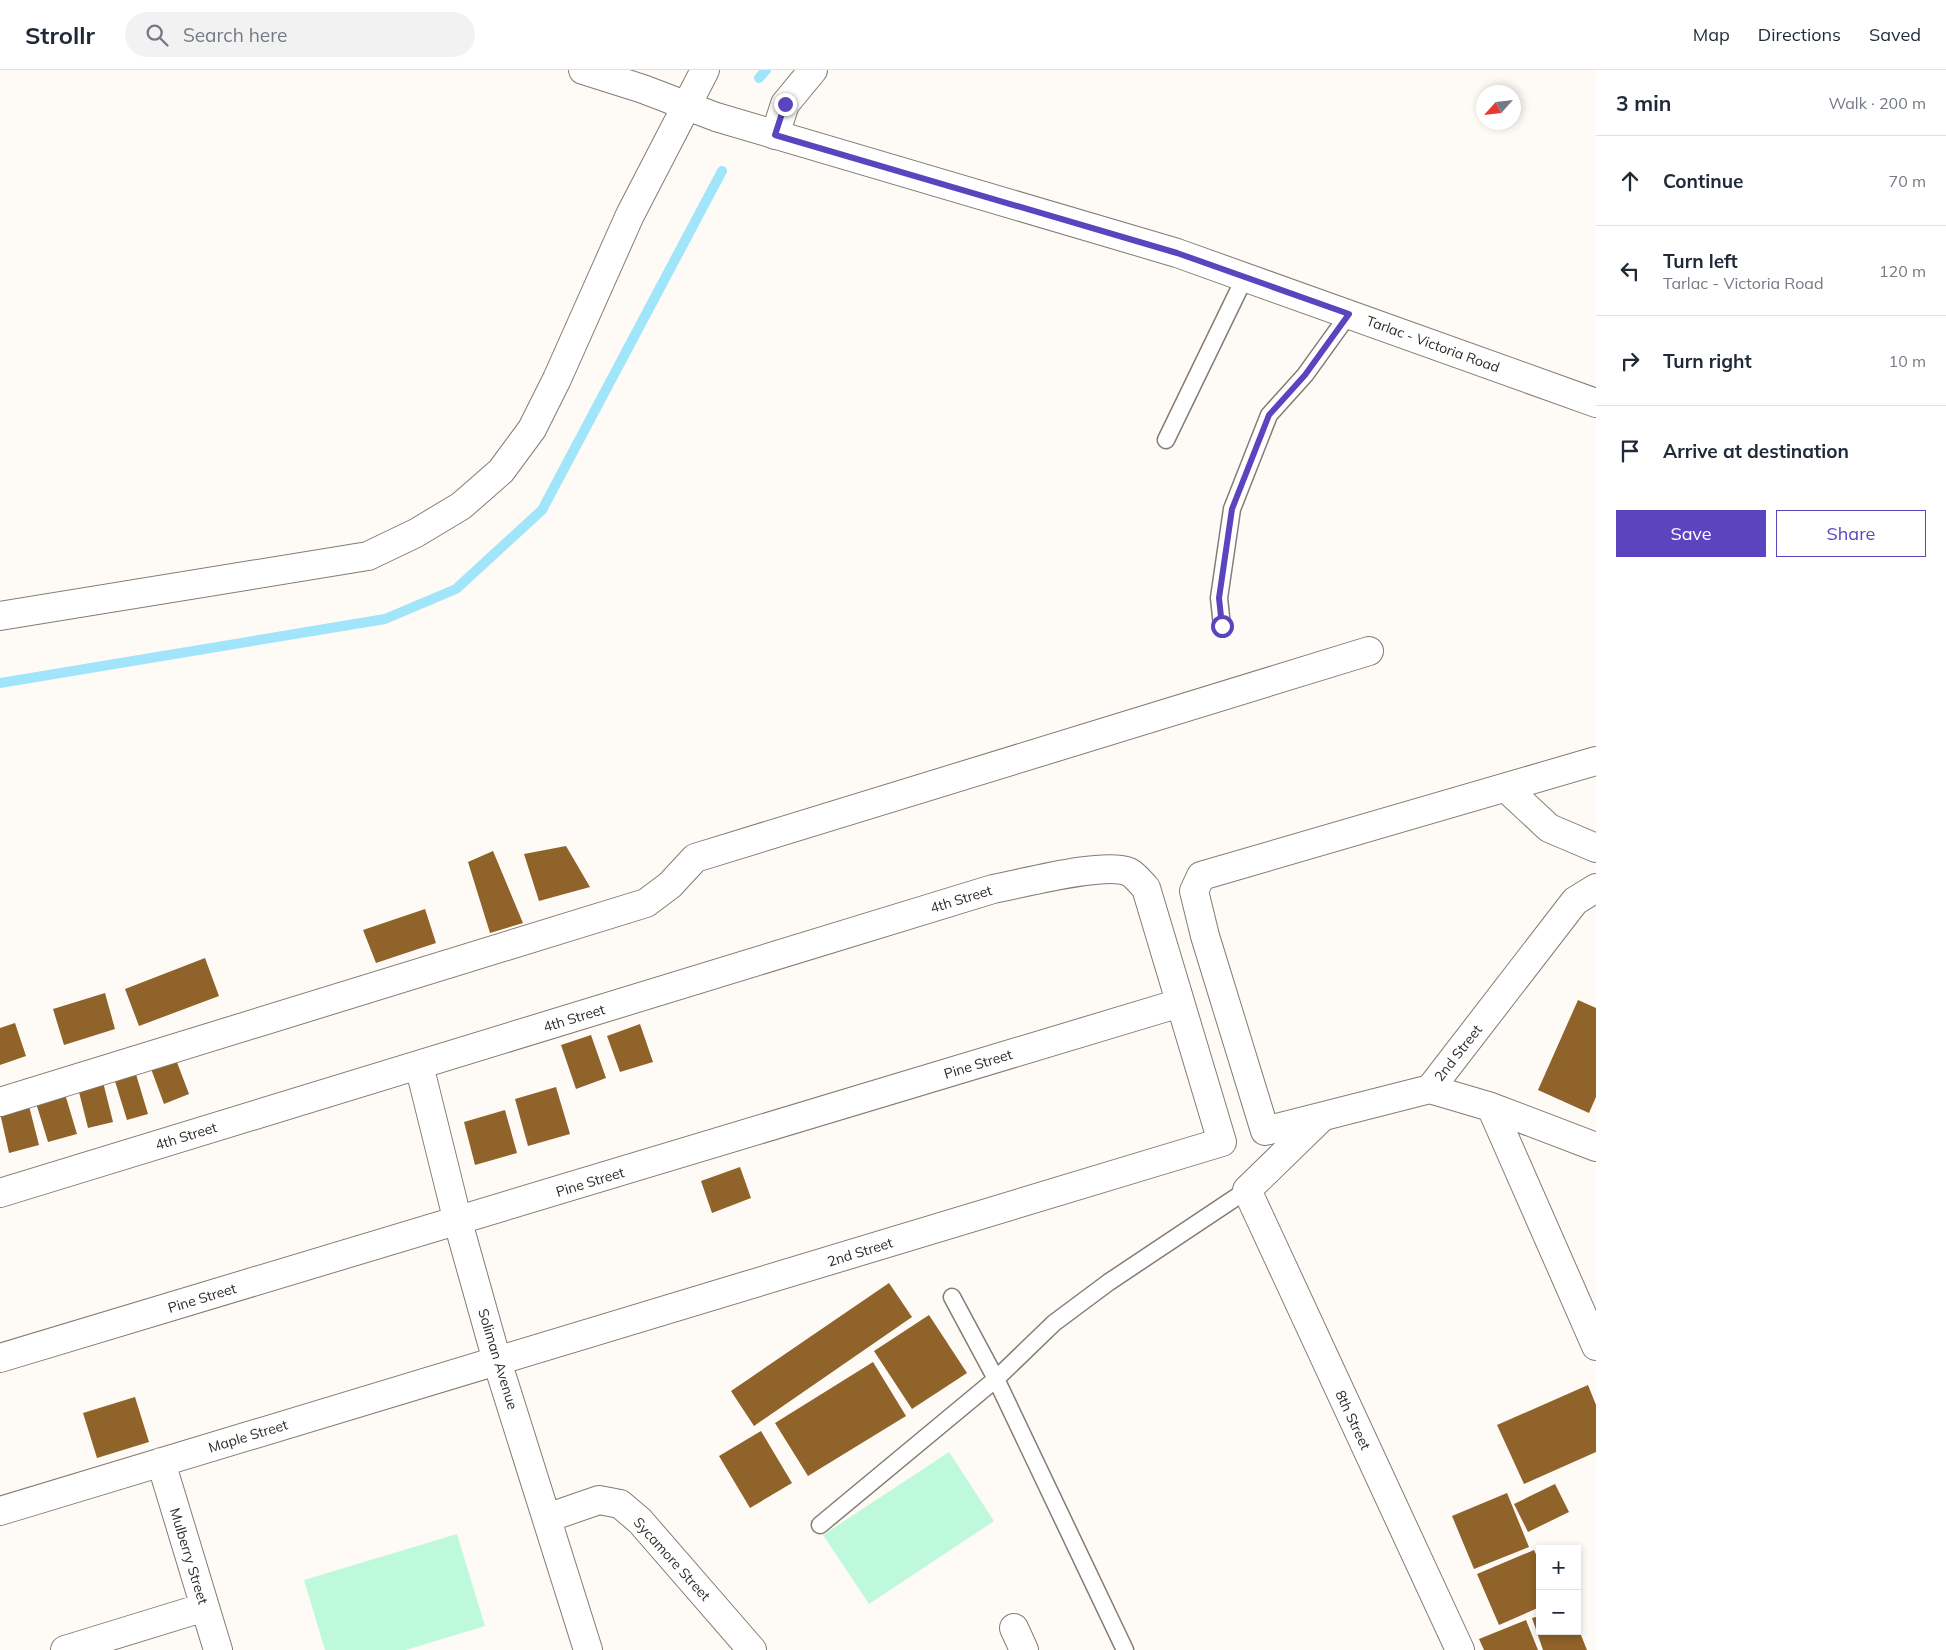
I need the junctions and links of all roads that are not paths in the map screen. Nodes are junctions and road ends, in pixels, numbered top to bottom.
1 (583, 70) edge
2 (705, 70) edge
3 (813, 70) edge
4 (688, 105) junction
5 (775, 135) junction
6 (1245, 277) junction
7 (1349, 314) junction
8 (1596, 402) edge
9 (1166, 440) dead end
10 (0, 616) edge
11 (1222, 626) dead end
12 (1368, 651) dead end
13 (1596, 761) edge
14 (1506, 788) junction
15 (1596, 848) edge
16 (1596, 888) edge
17 (1180, 1003) junction
18 (419, 1065) junction
19 (1430, 1089) junction
20 (0, 1102) edge
21 (1491, 1106) junction
22 (1323, 1116) junction
23 (1596, 1147) edge
24 (1247, 1190) junction
25 (0, 1193) edge
26 (458, 1222) junction
27 (952, 1297) dead end
28 (1596, 1346) edge
29 (0, 1358) edge
30 (497, 1361) junction
31 (996, 1378) junction
32 (161, 1462) junction
33 (0, 1512) edge
34 (547, 1518) junction
35 (820, 1525) dead end
36 (205, 1607) junction
37 (579, 1645) edge
38 (65, 1650) edge
39 (218, 1650) edge
40 (752, 1650) edge
41 (1125, 1650) edge
42 (1460, 1650) edge

1 - 4 street, Tarlac - Victoria Road
2 - 4 street
3 - 5 street
4 - 5 street, Tarlac - Victoria Road
4 - 10 street
5 - 6 street, Tarlac - Victoria Road
6 - 7 street, Tarlac - Victoria Road
6 - 9 lane
7 - 8 street, Tarlac - Victoria Road
7 - 11 lane
12 - 20 street
13 - 14 street
14 - 15 street
14 - 22 street, 2nd Street
16 - 19 street, 2nd Street
17 - 18 street, 4th Street
17 - 26 street, Pine Street
17 - 30 street, 2nd Street
18 - 25 street, 4th Street
18 - 26 street, Soliman Avenue
19 - 21 street
19 - 22 street, 2nd Street
21 - 23 street
21 - 28 street
22 - 24 street
24 - 31 lane
24 - 42 street, 8th Street
26 - 29 street, Pine Street
26 - 30 street, Soliman Avenue
27 - 31 lane
30 - 32 street, Maple Street
30 - 34 street, Soliman Avenue
31 - 35 lane
31 - 41 lane
32 - 33 street, Maple Street
32 - 36 street, Mulberry Street
34 - 37 street, Soliman Avenue
34 - 40 street, Sycamore Street
36 - 38 street
36 - 39 street, Mulberry Street

